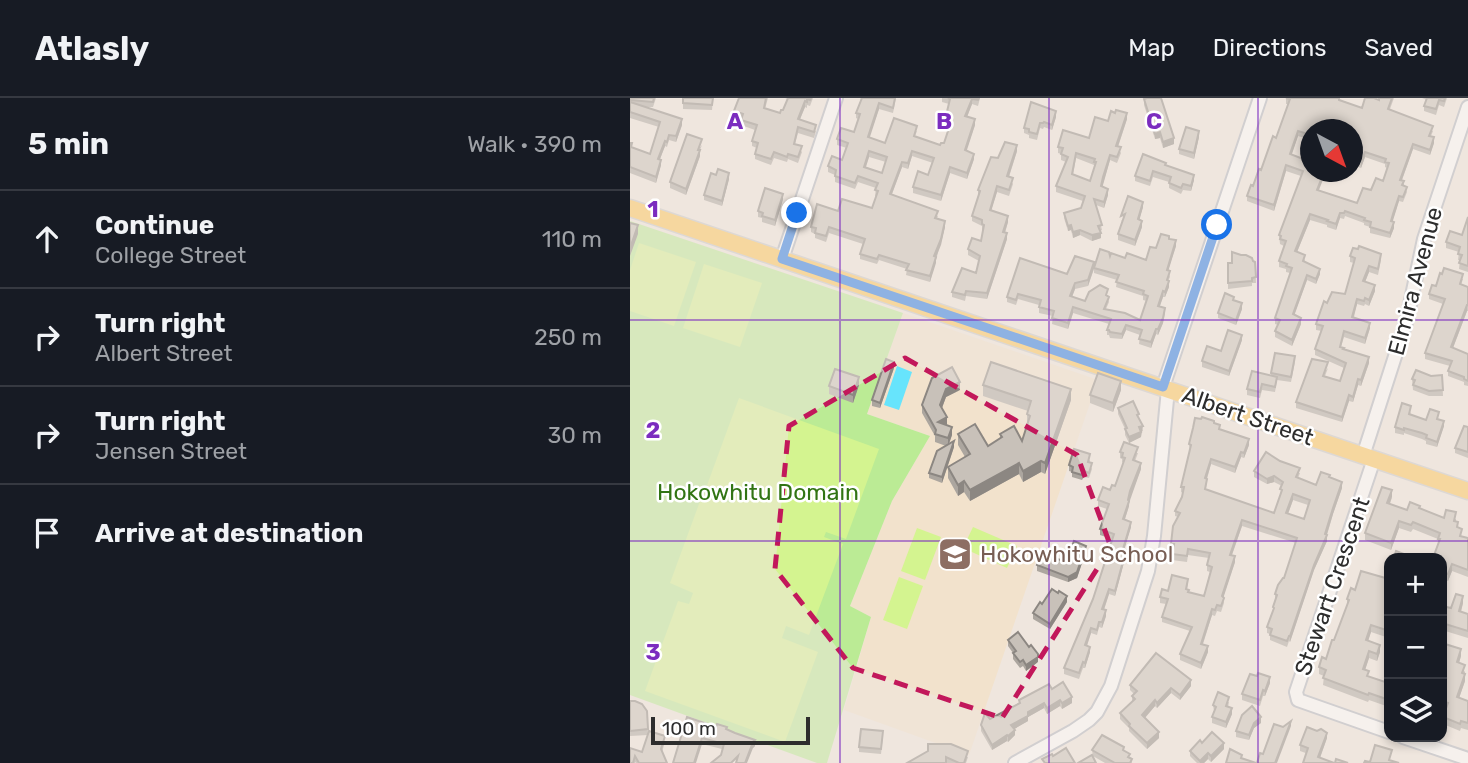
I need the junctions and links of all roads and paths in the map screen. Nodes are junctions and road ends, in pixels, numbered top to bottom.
1 (836, 98) edge
2 (1260, 98) edge
3 (1468, 107) edge
4 (630, 208) edge
5 (782, 259) junction
6 (1166, 388) junction
7 (1369, 457) junction
8 (1468, 491) edge
9 (1384, 730) edge
10 (1418, 742) edge
11 (1468, 759) edge
12 (1015, 763) edge

1 - 5 street
2 - 6 street
3 - 7 street, Elmira Avenue
4 - 5 main road, Albert Street
5 - 6 main road, Albert Street
6 - 7 main road, Albert Street
6 - 12 street
7 - 8 main road, Albert Street
7 - 9 street, Stewart Crescent
10 - 11 street

